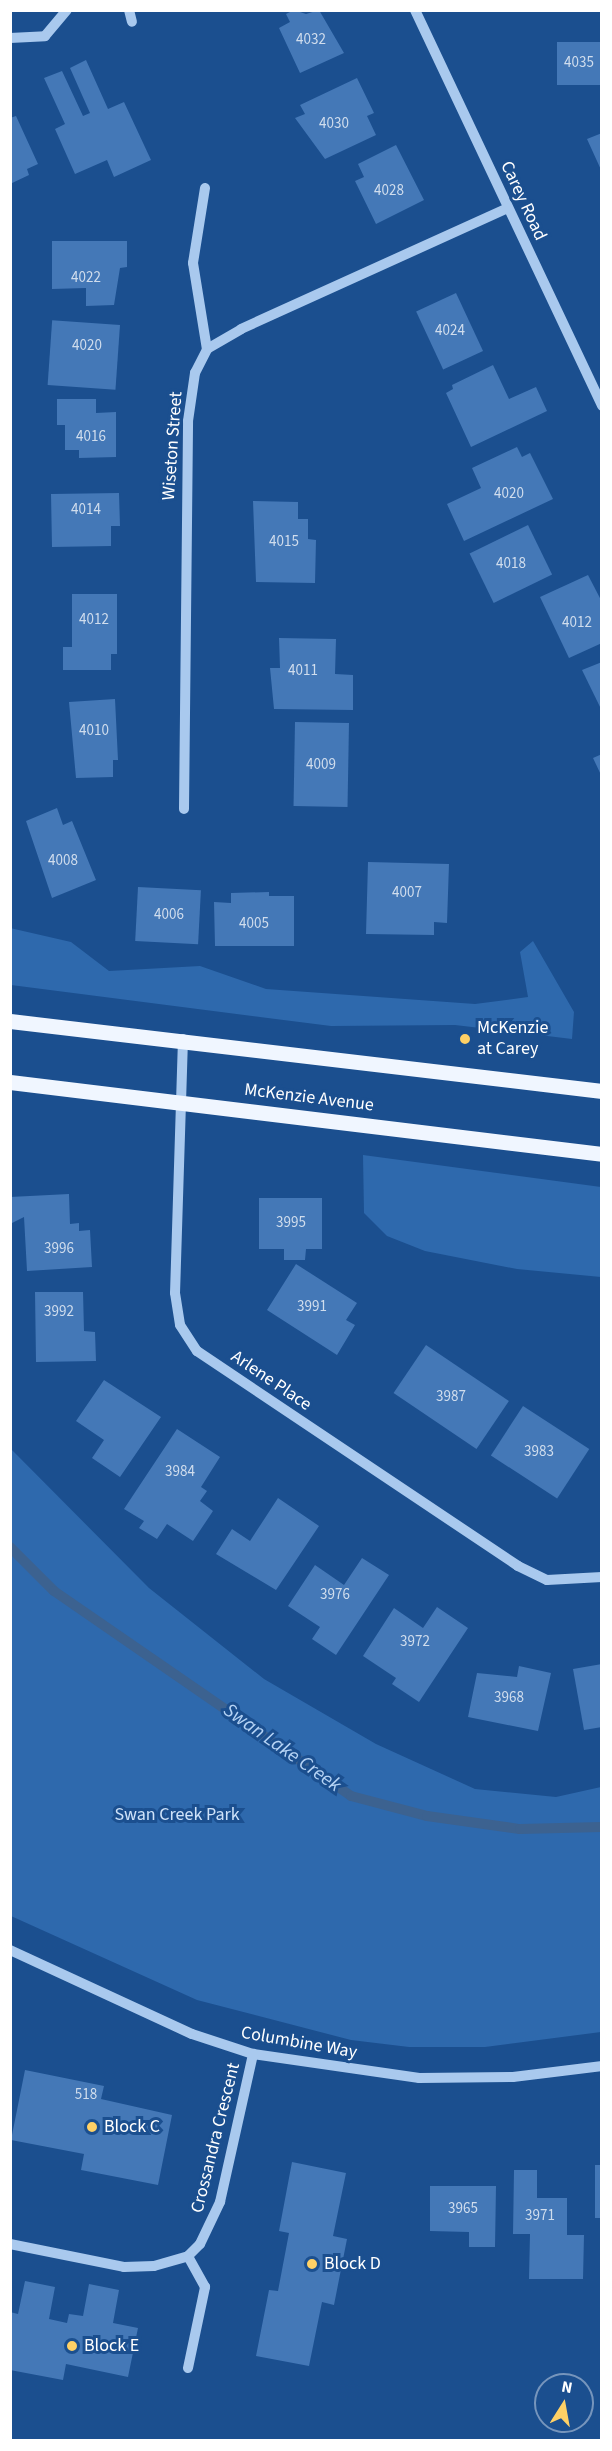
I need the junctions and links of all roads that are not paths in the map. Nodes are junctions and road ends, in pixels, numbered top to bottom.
1 (67, 10) edge
2 (416, 10) edge
3 (10, 38) edge
4 (205, 188) dead end
5 (508, 208) junction
6 (207, 349) junction
7 (602, 406) edge
8 (184, 809) dead end
9 (10, 1021) edge
10 (183, 1039) junction
11 (10, 1082) edge
12 (602, 1091) edge
13 (179, 1101) junction
14 (602, 1154) edge
15 (602, 1576) edge
16 (10, 1950) edge
17 (253, 2054) junction
18 (602, 2066) edge
19 (10, 2244) edge
20 (188, 2256) junction
21 (188, 2368) dead end

1 - 3 street
2 - 5 street, Carey Road
4 - 6 street
5 - 6 street
5 - 7 street, Carey Road
6 - 8 street, Wiseton Street
9 - 10 main road
10 - 12 main road
10 - 13 street, Arlene Place
11 - 13 main road, McKenzie Avenue
13 - 14 main road, McKenzie Avenue
13 - 15 street, Arlene Place
16 - 17 street, Columbine Way
17 - 18 street, Columbine Way
17 - 20 street, Crossandra Crescent
19 - 20 street
20 - 21 street

